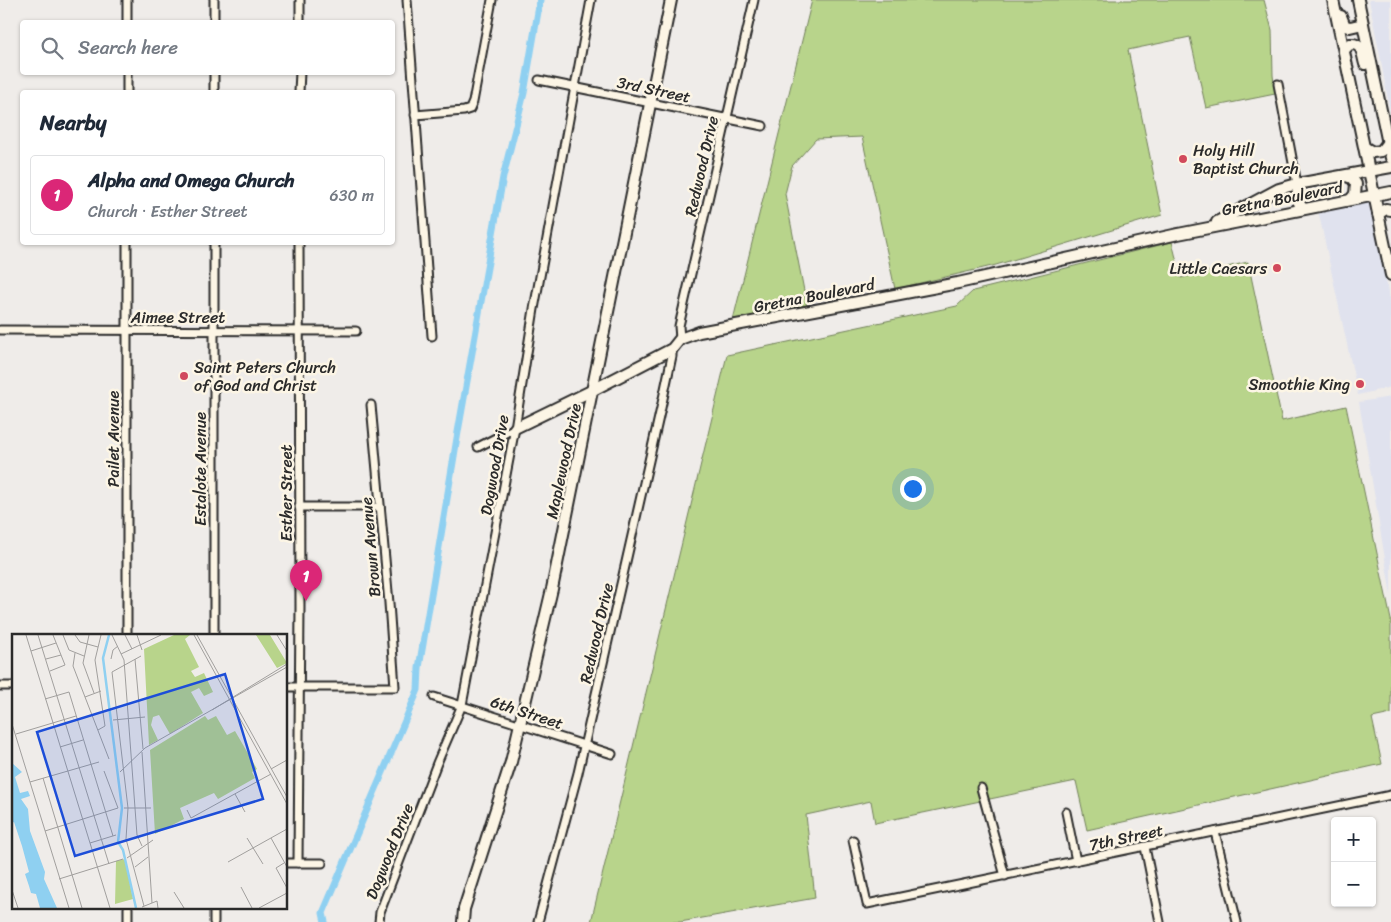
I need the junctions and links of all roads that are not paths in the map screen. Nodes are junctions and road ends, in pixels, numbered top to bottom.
1 (127, 0) edge
2 (214, 0) edge
3 (300, 0) edge
4 (407, 0) edge
5 (492, 0) edge
6 (591, 0) edge
7 (671, 0) edge
8 (754, 0) edge
9 (1334, 0) edge
10 (1338, 0) edge
11 (1358, 0) edge
12 (127, 20) edge
13 (214, 20) edge
14 (300, 20) edge
15 (1363, 24) junction
16 (1344, 50) junction
17 (127, 75) edge
18 (214, 75) edge
19 (300, 75) edge
20 (1374, 76) junction
21 (539, 80) dead end
22 (1278, 84) dead end
23 (575, 87) junction
24 (127, 90) edge
25 (214, 90) edge
26 (300, 90) edge
27 (650, 103) junction
28 (416, 115) junction
29 (726, 118) junction
30 (763, 126) dead end
31 (1388, 142) junction
32 (1364, 147) junction
33 (1391, 158) edge
34 (1391, 167) edge
35 (1369, 171) junction
36 (1346, 176) junction
37 (1297, 184) junction
38 (1391, 192) edge
39 (1374, 195) junction
40 (1351, 199) junction
41 (1303, 209) junction
42 (1391, 210) edge
43 (1378, 214) junction
44 (1178, 234) junction
45 (127, 245) edge
46 (214, 245) edge
47 (299, 245) edge
48 (1391, 275) edge
49 (0, 330) edge
50 (127, 331) junction
51 (213, 331) junction
52 (299, 331) junction
53 (356, 331) dead end
54 (432, 336) dead end
55 (680, 339) junction
56 (672, 349) junction
57 (593, 390) junction
58 (371, 405) dead end
59 (515, 428) junction
60 (478, 446) dead end
61 (299, 507) junction
62 (380, 507) junction
63 (128, 634) edge
64 (214, 634) edge
65 (288, 687) edge
66 (300, 687) junction
67 (434, 697) dead end
68 (462, 705) junction
69 (519, 724) junction
70 (584, 745) junction
71 (612, 754) dead end
72 (981, 788) dead end
73 (1391, 795) edge
74 (1066, 812) dead end
75 (1215, 832) junction
76 (853, 840) dead end
77 (1145, 847) junction
78 (1076, 861) junction
79 (288, 863) edge
80 (298, 863) junction
81 (322, 863) dead end
82 (1006, 876) junction
83 (379, 922) edge
84 (462, 922) edge
85 (538, 922) edge
86 (1160, 922) edge
87 (1237, 922) edge

1 - 12 street
2 - 13 street
3 - 14 street
4 - 28 street
5 - 28 street
6 - 23 street, Dogwood Drive
7 - 27 street, Maplewood Drive
8 - 29 street, Redwood Drive
9 - 16 street
10 - 15 street
11 - 15 street
15 - 20 street
16 - 20 street
16 - 32 street
17 - 24 street
18 - 25 street
19 - 26 street
20 - 31 street
21 - 23 street, 3rd Street
22 - 37 street
23 - 27 street, 3rd Street
23 - 59 street, Dogwood Drive
27 - 29 street, 3rd Street
27 - 57 street, Maplewood Drive
28 - 54 street
29 - 30 street, 3rd Street
29 - 55 street, Redwood Drive
31 - 32 street
31 - 33 street
32 - 35 street
34 - 35 street, Gretna Boulevard
35 - 36 street, Gretna Boulevard
35 - 39 street
36 - 37 street, Gretna Boulevard
36 - 40 street
37 - 41 street
37 - 44 street, Gretna Boulevard
38 - 39 street, Gretna Boulevard
39 - 40 street, Gretna Boulevard
39 - 43 street
40 - 41 street, Gretna Boulevard
41 - 44 street, Gretna Boulevard
42 - 43 street
43 - 48 street
44 - 55 street, Gretna Boulevard
45 - 50 street, Pailet Avenue
46 - 51 street, Estalote Avenue
47 - 52 street, Esther Street
49 - 50 street, Aimee Street
50 - 51 street, Aimee Street
50 - 63 street, Pailet Avenue
51 - 52 street, Aimee Street
51 - 64 street, Estalote Avenue
52 - 53 street, Aimee Street
52 - 61 street, Esther Street
55 - 56 street
56 - 57 street
56 - 70 street, Redwood Drive
57 - 59 street
57 - 69 street, Maplewood Drive
58 - 62 street, Brown Avenue
59 - 60 street
59 - 68 street, Dogwood Drive
61 - 62 street
61 - 66 street, Esther Street
62 - 66 street, Brown Avenue
65 - 66 street
66 - 80 street, Esther Street
67 - 68 street, 6th Street
68 - 69 street, 6th Street
68 - 83 street, Dogwood Drive
69 - 70 street, 6th Street
69 - 84 street, Maplewood Drive
70 - 71 street, 6th Street
70 - 85 street, Redwood Drive
72 - 82 street
73 - 75 street, 7th Street
74 - 78 street
75 - 77 street, 7th Street
75 - 87 street
76 - 82 street, 7th Street
77 - 78 street, 7th Street
77 - 86 street
78 - 82 street, 7th Street
79 - 80 street
80 - 81 street

